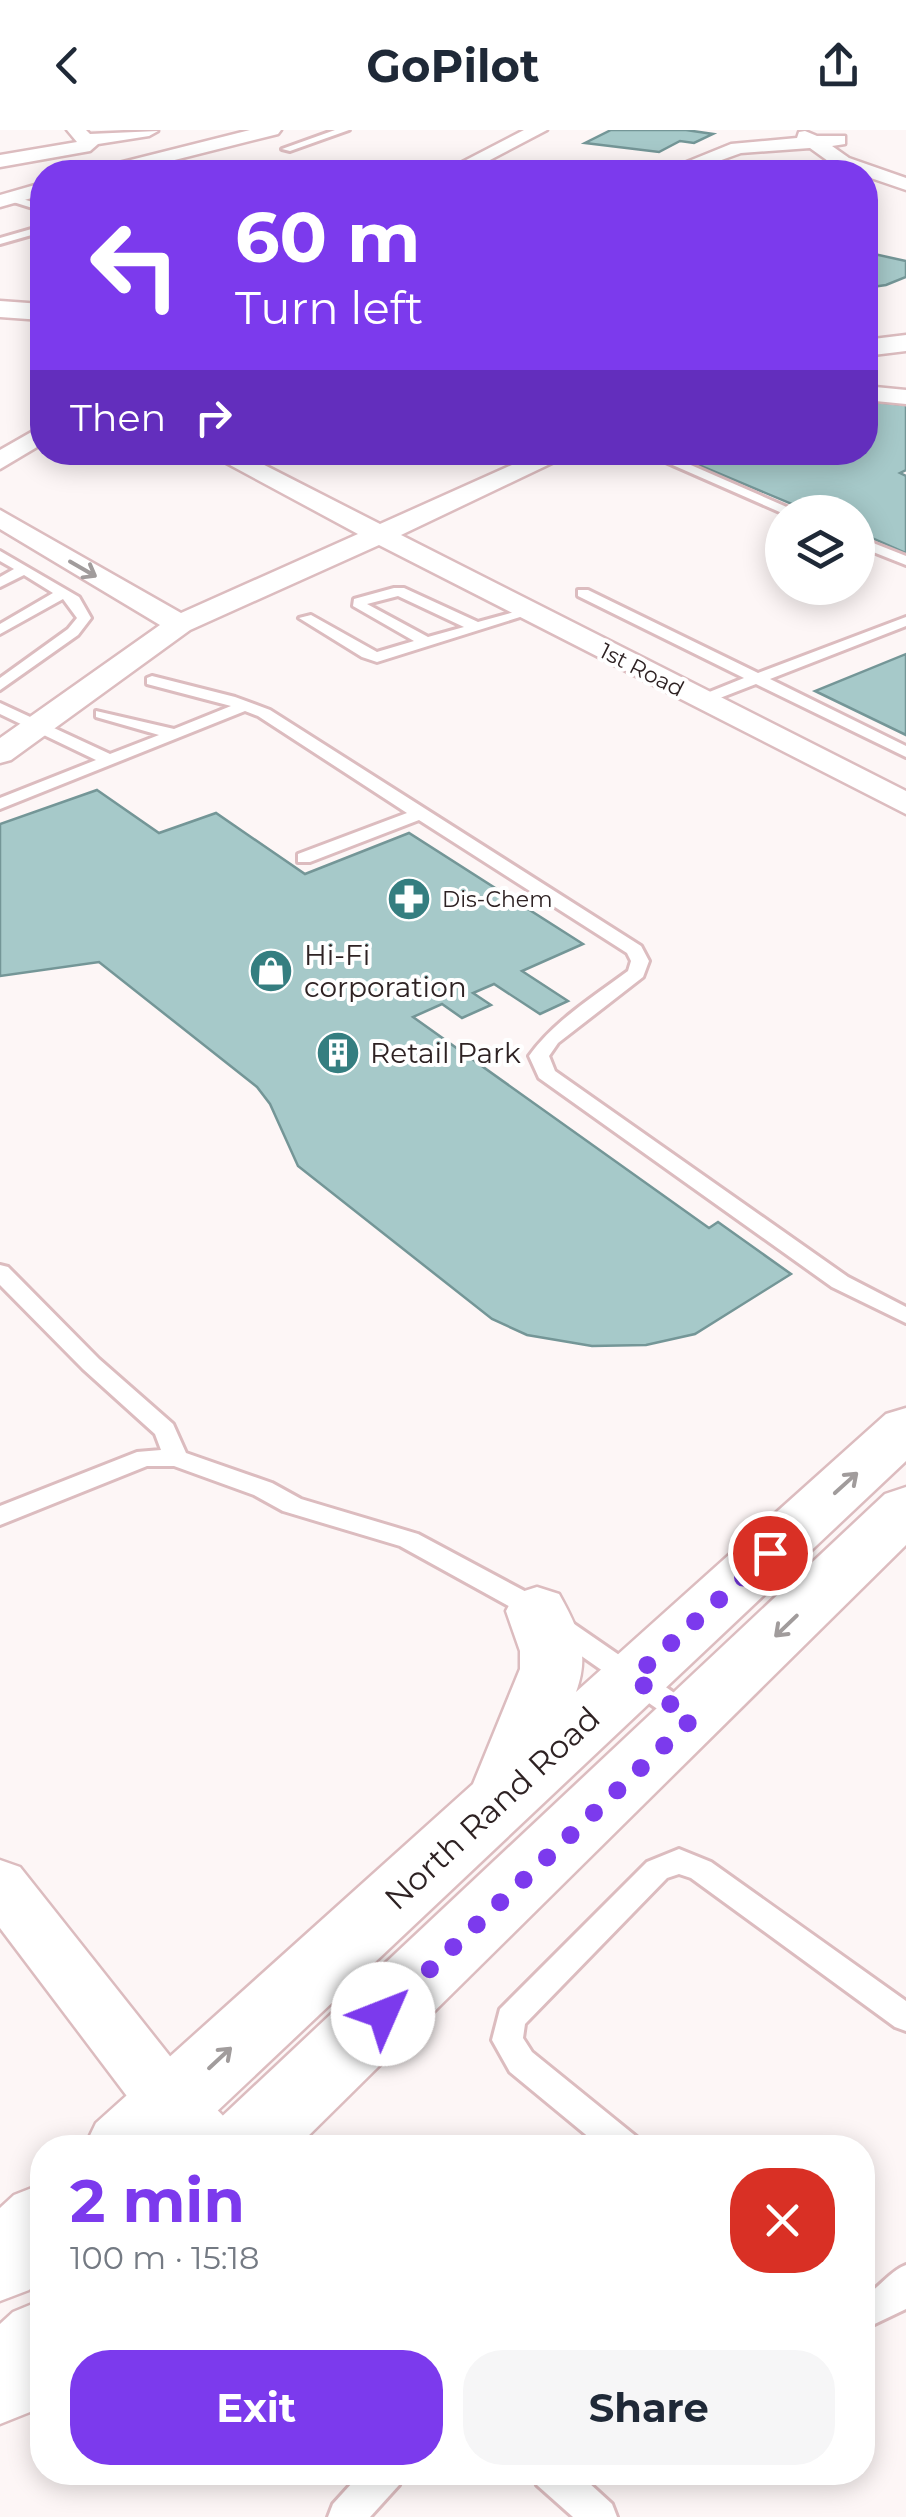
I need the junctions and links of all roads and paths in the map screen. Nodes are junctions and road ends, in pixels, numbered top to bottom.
1 (272, 130) edge
2 (344, 130) edge
3 (498, 130) edge
4 (538, 130) edge
5 (790, 130) edge
6 (148, 131) edge
7 (81, 135) edge
8 (835, 135) edge
9 (806, 136) edge
10 (0, 147) edge
11 (741, 148) junction
12 (287, 149) dead end
13 (153, 160) edge
14 (455, 160) edge
15 (461, 160) edge
16 (706, 160) edge
17 (835, 160) edge
18 (839, 160) edge
19 (0, 162) edge
20 (906, 170) edge
21 (30, 171) edge
22 (878, 174) edge
23 (906, 184) edge
24 (30, 193) edge
25 (5, 199) edge
26 (30, 205) edge
27 (30, 232) edge
28 (0, 241) edge
29 (0, 309) edge
30 (30, 311) edge
31 (0, 325) edge
32 (30, 327) edge
33 (906, 342) edge
34 (878, 349) edge
35 (878, 354) edge
36 (906, 358) edge
37 (878, 373) edge
38 (906, 375) edge
39 (878, 394) edge
40 (906, 397) edge
41 (30, 441) edge
42 (0, 461) edge
43 (244, 465) edge
44 (534, 465) edge
45 (680, 465) edge
46 (765, 501) edge
47 (0, 518) edge
48 (380, 533) junction
49 (875, 548) edge
50 (0, 556) edge
51 (906, 561) edge
52 (23, 570) junction
53 (0, 584) edge
54 (63, 593) junction
55 (583, 593) dead end
56 (529, 612) junction
57 (306, 618) dead end
58 (906, 622) edge
59 (180, 624) junction
60 (478, 628) junction
61 (0, 630) edge
62 (404, 630) junction
63 (386, 635) dead end
64 (369, 640) dead end
65 (428, 643) junction
66 (352, 646) junction
67 (759, 679) junction
68 (152, 680) dead end
69 (0, 685) edge
70 (702, 700) junction
71 (247, 705) junction
72 (0, 708) edge
73 (102, 714) dead end
74 (38, 726) junction
75 (175, 734) junction
76 (906, 752) edge
77 (0, 753) edge
78 (110, 760) junction
79 (0, 804) edge
80 (906, 804) edge
81 (420, 814) junction
82 (304, 858) dead end
83 (0, 1272) edge
84 (906, 1316) edge
85 (906, 1428) edge
86 (176, 1458) junction
87 (906, 1509) edge
88 (0, 1516) edge
89 (537, 1612) junction
90 (633, 1678) junction
91 (692, 1719) junction
92 (500, 1800) junction
93 (0, 1884) edge
94 (906, 2018) edge
95 (168, 2133) edge
96 (256, 2135) edge
97 (601, 2135) edge
98 (30, 2233) edge
99 (0, 2262) edge
100 (906, 2281) edge
101 (875, 2308) edge
102 (30, 2353) edge
103 (0, 2382) edge
104 (374, 2485) edge
105 (564, 2485) edge
106 (346, 2517) edge
107 (599, 2517) edge

1 - 13 street
2 - 12 lane
3 - 14 street
4 - 15 street
5 - 11 street
6 - 7 street
7 - 10 street
7 - 19 street
8 - 9 street
8 - 20 street
9 - 11 street
9 - 18 street
11 - 16 street
11 - 17 street
19 - 21 street
22 - 23 street
24 - 25 street
25 - 26 lane
27 - 28 lane
29 - 30 main road
31 - 32 main road
33 - 34 main road
35 - 36 main road
37 - 38 main road
39 - 40 street
41 - 42 street
43 - 48 street, 1st Road
44 - 48 street
45 - 46 lane
47 -> 59 street
48 - 56 street, 1st Road
48 - 59 street
49 - 51 lane
50 - 52 lane
52 - 53 lane
52 - 54 lane
54 - 61 lane
54 - 69 lane
55 - 67 lane
56 - 60 lane
56 - 70 street, 1st Road
57 - 66 lane
58 - 67 lane
59 - 74 street
60 - 62 lane
60 - 65 lane
62 - 63 lane
62 - 65 lane
64 - 66 lane
65 - 66 lane
67 - 70 lane
67 - 76 lane
68 - 71 lane
70 - 80 street, 1st Road
71 - 75 lane
71 - 81 lane
72 - 74 lane
73 - 75 lane
74 - 77 street
74 - 78 lane
75 - 78 lane
78 - 79 lane
81 - 82 lane
81 - 84 lane
83 - 86 lane
90 -> 85 main road, North Rand Road
86 - 88 lane
86 - 89 lane
87 -> 91 main road
89 - 90 lane
89 - 92 main road
90 - 91 lane
90 - 92 main road, North Rand Road
91 - 96 main road
95 -> 92 main road, North Rand Road
93 - 95 street
94 - 97 lane
98 - 99 main road
100 - 101 lane
102 - 103 main road
104 - 106 lane
105 - 107 lane

